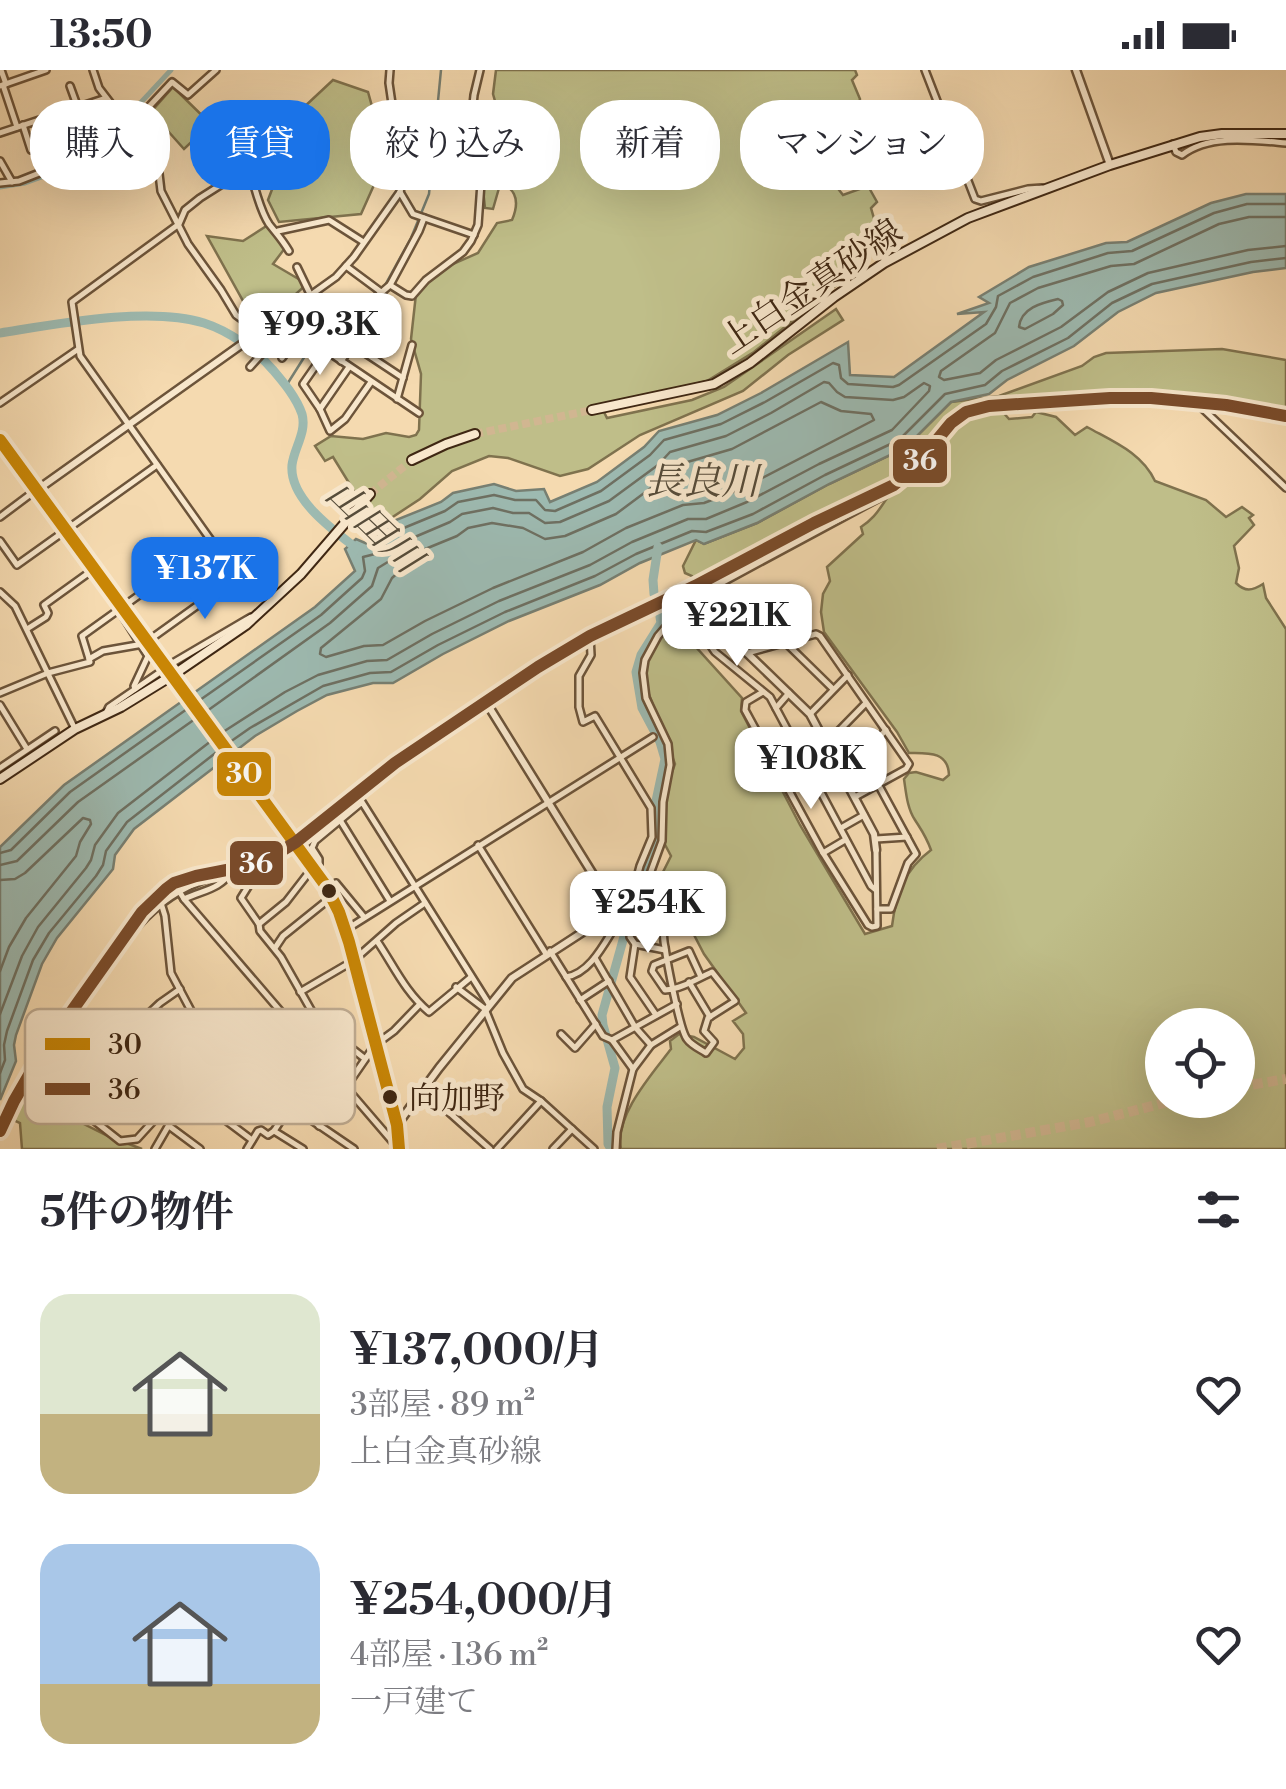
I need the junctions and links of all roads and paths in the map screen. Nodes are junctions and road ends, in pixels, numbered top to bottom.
1 (1, 70) edge
2 (46, 70) edge
3 (93, 70) edge
4 (216, 70) edge
5 (390, 70) edge
6 (480, 70) edge
7 (925, 70) edge
8 (1076, 70) edge
9 (3, 85) edge
10 (70, 86) dead end
11 (106, 98) joint
12 (77, 100) edge
13 (100, 100) edge
14 (155, 100) edge
15 (30, 123) edge
16 (20, 126) junction
17 (0, 134) edge
18 (1286, 134) edge
19 (1286, 143) edge
20 (1173, 144) junction
21 (30, 146) edge
22 (0, 161) edge
23 (1110, 165) junction
24 (30, 176) edge
25 (12, 182) junction
26 (0, 183) edge
27 (1050, 188) junction
28 (162, 190) edge
29 (213, 190) edge
30 (257, 190) edge
31 (400, 192) junction
32 (421, 217) junction
33 (179, 224) junction
34 (278, 230) junction
35 (474, 236) junction
36 (364, 242) junction
37 (289, 250) dead end
38 (346, 266) junction
39 (297, 267) dead end
40 (390, 284) junction
41 (381, 292) junction
42 (311, 296) junction
43 (278, 318) junction
44 (288, 326) junction
45 (324, 328) junction
46 (300, 334) junction
47 (255, 335) junction
48 (314, 343) junction
49 (412, 345) dead end
50 (78, 350) junction
51 (326, 351) junction
52 (282, 358) dead end
53 (341, 361) junction
54 (251, 365) dead end
55 (349, 366) junction
56 (403, 378) junction
57 (371, 382) junction
58 (397, 399) junction
59 (1200, 402) junction
60 (0, 403) edge
61 (989, 406) tunnel mouth
62 (320, 409) junction
63 (592, 410) tunnel mouth
64 (419, 414) dead end
65 (1286, 416) edge
66 (958, 420) tunnel mouth
67 (129, 425) junction
68 (475, 434) tunnel mouth
69 (0, 440) edge
70 (5, 456) edge
71 (412, 460) tunnel mouth
72 (157, 465) junction
73 (1286, 488) edge
74 (885, 489) junction
75 (36, 490) junction
76 (370, 494) tunnel mouth
77 (0, 517) edge
78 (66, 530) junction
79 (0, 541) edge
80 (212, 542) junction
81 (94, 569) junction
82 (704, 590) junction
83 (0, 592) edge
84 (8, 598) junction
85 (711, 600) junction
86 (656, 605) junction
87 (0, 608) edge
88 (120, 608) junction
89 (690, 616) junction
90 (27, 629) junction
91 (590, 636) junction
92 (152, 638) dead end
93 (786, 643) junction
94 (142, 645) junction
95 (747, 653) junction
96 (89, 659) junction
97 (48, 673) junction
98 (172, 673) junction
99 (848, 675) junction
100 (136, 689) junction
101 (833, 689) junction
102 (763, 692) junction
103 (0, 693) edge
104 (789, 693) junction
105 (486, 702) junction
106 (866, 702) junction
107 (0, 704) edge
108 (776, 708) junction
109 (108, 714) junction
110 (810, 714) junction
111 (75, 729) junction
112 (886, 730) junction
113 (55, 731) dead end
114 (654, 736) dead end
115 (826, 744) junction
116 (28, 750) junction
117 (832, 754) junction
118 (621, 758) junction
119 (807, 767) junction
120 (0, 768) edge
121 (843, 774) junction
122 (0, 778) edge
123 (878, 784) junction
124 (855, 797) junction
125 (549, 802) junction
126 (864, 815) junction
127 (340, 820) junction
128 (840, 829) junction
129 (907, 836) junction
130 (876, 839) junction
131 (846, 840) junction
132 (296, 842) junction
133 (478, 846) junction
134 (876, 850) joint
135 (823, 853) junction
136 (318, 865) dead end
137 (234, 869) junction
138 (310, 872) dead end
139 (336, 883) dead end
140 (415, 886) junction
141 (176, 887) junction
142 (876, 890) junction
143 (332, 897) junction
144 (636, 897) junction
145 (184, 899) junction
146 (390, 900) junction
147 (425, 903) junction
148 (160, 904) junction
149 (876, 909) junction
150 (612, 910) junction
151 (364, 916) junction
152 (259, 924) junction
153 (345, 929) junction
154 (614, 930) dead end
155 (377, 941) junction
156 (635, 944) junction
157 (118, 948) junction
158 (274, 948) junction
159 (665, 950) junction
160 (548, 953) junction
161 (595, 958) junction
162 (354, 960) junction
163 (668, 961) junction
164 (470, 977) junction
165 (566, 977) junction
166 (701, 977) junction
167 (689, 982) junction
168 (611, 985) junction
169 (456, 987) junction
170 (180, 989) junction
171 (674, 989) junction
172 (300, 992) junction
173 (580, 1000) junction
174 (420, 1004) junction
175 (677, 1004) junction
176 (487, 1007) junction
177 (74, 1009) edge
178 (154, 1009) edge
179 (190, 1009) edge
180 (278, 1009) edge
181 (309, 1009) edge
182 (656, 1015) junction
183 (710, 1017) junction
184 (596, 1024) junction
185 (682, 1026) junction
186 (636, 1027) junction
187 (562, 1034) dead end
188 (608, 1039) junction
189 (375, 1045) junction
190 (651, 1045) junction
191 (355, 1051) edge
192 (364, 1058) junction
193 (633, 1068) junction
194 (355, 1072) edge
195 (25, 1082) edge
196 (423, 1090) junction
197 (355, 1099) edge
198 (540, 1101) junction
199 (99, 1124) edge
200 (151, 1124) edge
201 (231, 1124) edge
202 (278, 1124) edge
203 (316, 1124) edge
204 (397, 1125) junction
205 (169, 1126) joint
206 (319, 1126) joint
207 (572, 1129) junction
208 (0, 1131) edge
209 (274, 1131) junction
210 (388, 1138) junction
211 (252, 1140) junction
212 (155, 1149) edge
213 (200, 1149) edge
214 (247, 1149) edge
215 (303, 1149) edge
216 (352, 1149) edge
217 (399, 1149) edge
218 (490, 1149) edge
219 (497, 1149) edge
220 (553, 1149) edge
221 (594, 1149) edge
222 (616, 1149) edge

1 - 9 street
2 - 9 street
3 - 11 street
4 - 14 street
5 - 31 street
6 - 35 street
7 - 27 street
8 - 23 street
9 - 16 street
10 - 12 street
11 - 13 street
15 - 16 street
16 - 17 street
16 - 21 street
18 - 20 main road, 上白金真砂線
19 - 20 street
20 - 23 main road, 上白金真砂線
22 - 25 street
23 - 27 main road, 上白金真砂線
24 - 25 street
25 - 26 street
27 - 63 main road, 上白金真砂線
28 - 33 street
29 - 33 street
30 - 34 street
31 - 32 street
31 - 36 street
32 - 35 street
32 - 40 street
33 - 47 street
33 - 50 street
34 - 36 street
34 - 37 street
35 - 40 street
36 - 38 street
38 - 41 street
38 - 42 street
39 - 42 street
40 - 41 street
41 - 45 street
42 - 43 street
43 - 44 street
43 - 47 street
44 - 45 street
44 - 46 street
44 - 54 street
45 - 48 street
46 - 48 street
46 - 52 street
47 - 67 street
48 - 51 street
49 - 56 street
50 - 60 street
50 - 67 street
51 - 53 street
51 - 62 street
53 - 55 street
53 - 56 street
55 - 57 street
55 - 62 street
56 - 58 street
57 - 58 street
57 - 62 street
58 - 64 street
59 - 61 street
59 - 65 street
59 - 73 street
66 - 74 street
67 - 72 street
67 - 75 street
68 - 71 main road
69 - 70 main road
70 - 75 main road
72 - 78 street
72 - 80 street
74 - 82 street
74 - 86 street
75 - 77 street
75 - 78 main road
76 - 98 main road
78 - 79 street
78 - 81 main road
80 - 88 street
80 - 92 street
81 - 88 main road
81 - 90 street
82 - 85 street
82 - 86 street
83 - 84 street
84 - 87 street
84 - 90 street
85 - 89 street
85 - 95 street
86 - 91 street
88 - 94 street
88 - 96 street
88 - 98 main road
89 - 102 street
89 - 144 street
90 - 97 street
91 - 105 street
91 - 118 street
93 - 95 street
93 - 99 street
93 - 101 street
94 - 96 street
94 - 100 street
95 - 104 street
96 - 97 street
97 - 103 street
97 - 111 street
98 - 100 street
98 - 109 main road
98 - 132 main road
99 - 101 street
99 - 106 street
100 - 109 street
101 - 110 street
102 - 108 street
102 - 135 street
104 - 108 street
104 - 110 street
105 - 125 street
105 - 132 street
106 - 112 street
106 - 115 street
107 - 116 street
108 - 119 street
109 - 111 main road
110 - 115 street
111 - 122 main road
112 - 121 street
112 - 123 street
113 - 116 street
114 - 118 street
115 - 117 street
116 - 120 street
117 - 119 street
117 - 121 street
118 - 125 street
118 - 144 street
119 - 128 street
121 - 124 street
123 - 124 street
123 - 129 street
124 - 126 street
125 - 133 street
125 - 150 street
126 - 128 street
126 - 130 street
127 - 136 street
127 - 140 street
127 - 146 street
128 - 131 street
129 - 130 street
129 - 149 street
130 - 134 street
131 - 135 street
131 - 142 street
132 - 137 street
132 - 143 main road
133 - 140 street
133 - 160 street
134 - 142 street
135 - 149 street
137 - 141 street
137 - 145 street
137 - 152 street
138 - 152 street
139 - 151 street
140 - 146 street
140 - 147 street
141 - 145 street
141 - 148 street
141 - 157 street
142 - 149 street
143 - 153 main road
143 - 158 street
144 - 150 street
144 - 156 street
144 - 159 street
145 - 180 street
146 - 151 street
147 - 155 street
147 - 164 street
148 - 157 street
148 - 170 street
150 - 160 street
151 - 153 street
152 - 158 street
153 - 162 main road
154 - 161 street
155 - 162 street
155 - 174 street
156 - 159 street
156 - 182 street
157 - 177 street
158 - 172 street
159 - 163 street
160 - 165 street
160 - 176 street
161 - 165 street
161 - 168 street
162 - 172 street
162 - 189 main road
163 - 166 street
163 - 171 street
163 - 171 street
164 - 169 street
164 - 176 street
165 - 173 street
166 - 167 street
166 - 183 street
167 - 171 street
167 - 183 street
168 - 173 street
168 - 186 street
169 - 174 street
169 - 176 street
170 - 178 street
170 - 179 street
171 - 175 street
172 - 181 street
173 - 184 street
174 - 189 street
175 - 182 street
175 - 185 street
176 - 196 street
176 - 198 street
182 - 186 street
183 - 185 street
184 - 187 street
184 - 188 street
185 - 190 street
186 - 188 street
186 - 190 street
188 - 193 street
189 - 192 street
189 - 204 main road
190 - 193 street
191 - 192 street
192 - 194 street
193 - 222 street
195 - 208 street
196 - 204 street
196 - 218 street
197 - 210 street
198 - 207 street
198 - 219 street
199 - 200 street
201 - 211 street
202 - 209 street
203 - 206 street
204 - 210 street
204 - 217 main road
205 - 212 street
205 - 213 street
206 - 216 street
207 - 220 street
207 - 221 street
209 - 211 street
209 - 215 street
210 - 217 street
211 - 214 street

